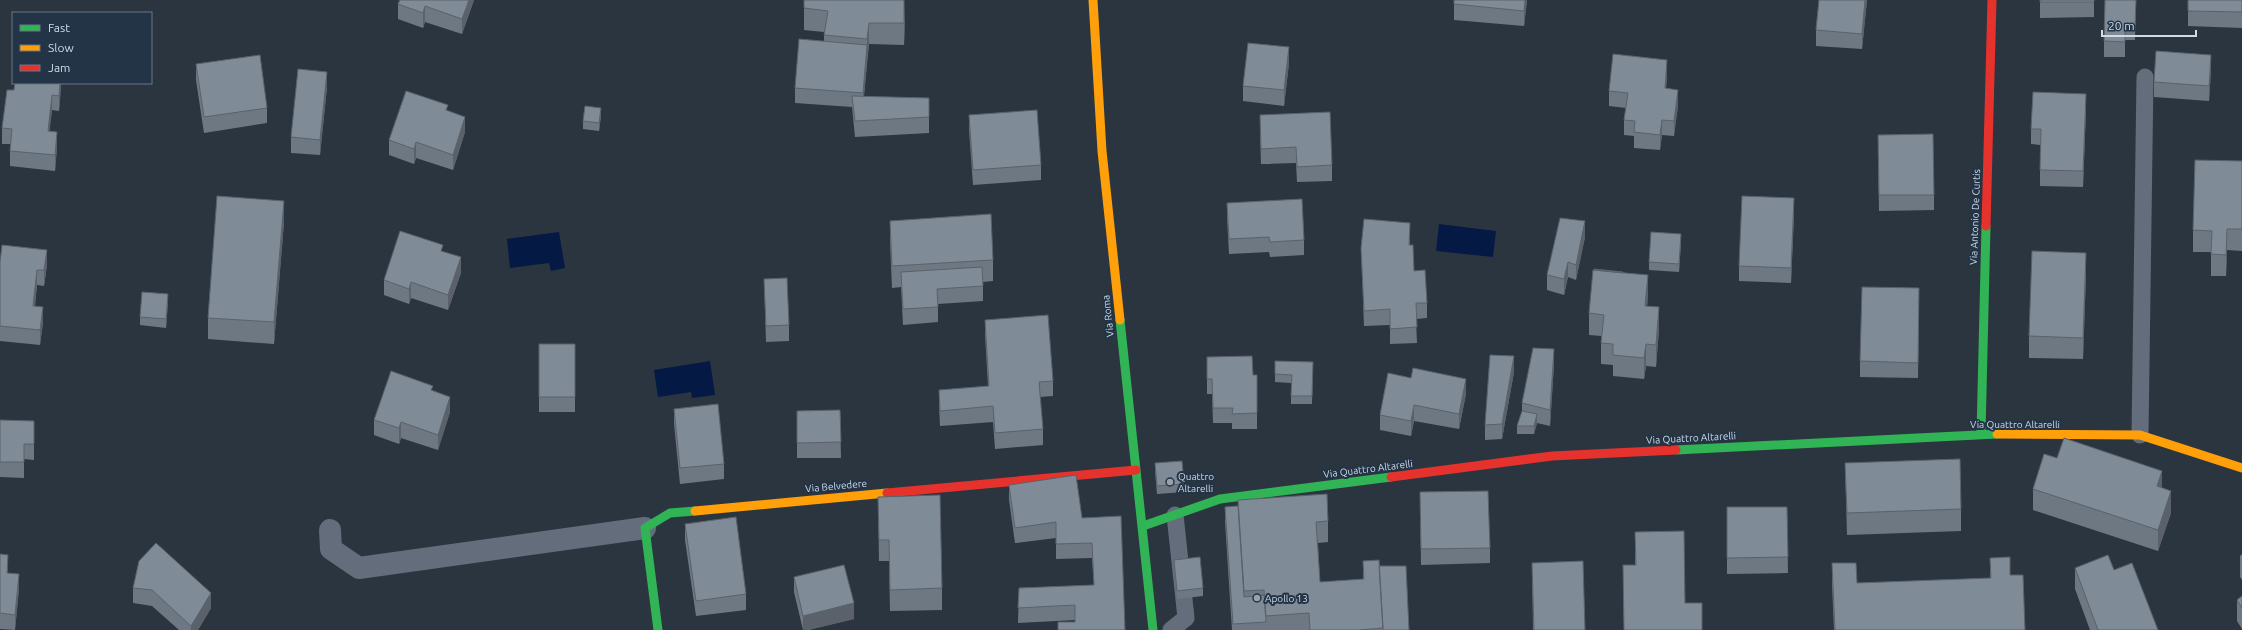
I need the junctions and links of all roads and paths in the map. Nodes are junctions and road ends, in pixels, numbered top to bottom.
1 (1093, 0) edge
2 (1992, 0) edge
3 (2145, 77) dead end
4 (1981, 434) junction
5 (2140, 435) junction
6 (2242, 468) edge
7 (1136, 470) junction
8 (1175, 515) junction
9 (1143, 526) junction
10 (645, 528) junction
11 (330, 530) dead end
12 (658, 630) edge
13 (1153, 630) edge
14 (1171, 630) edge

1 - 7 street, Via Roma
2 - 4 street, Via Antonio De Curtis
3 - 5 lane
4 - 5 street, Via Quattro Altarelli
4 - 8 street, Via Quattro Altarelli
5 - 6 street, Via Quattro Altarelli
7 - 9 street, Via Roma
7 - 10 street, Via Belvedere
8 - 9 street, Via Quattro Altarelli
8 - 14 lane
9 - 13 street, Via Roma
10 - 11 street
10 - 12 street

